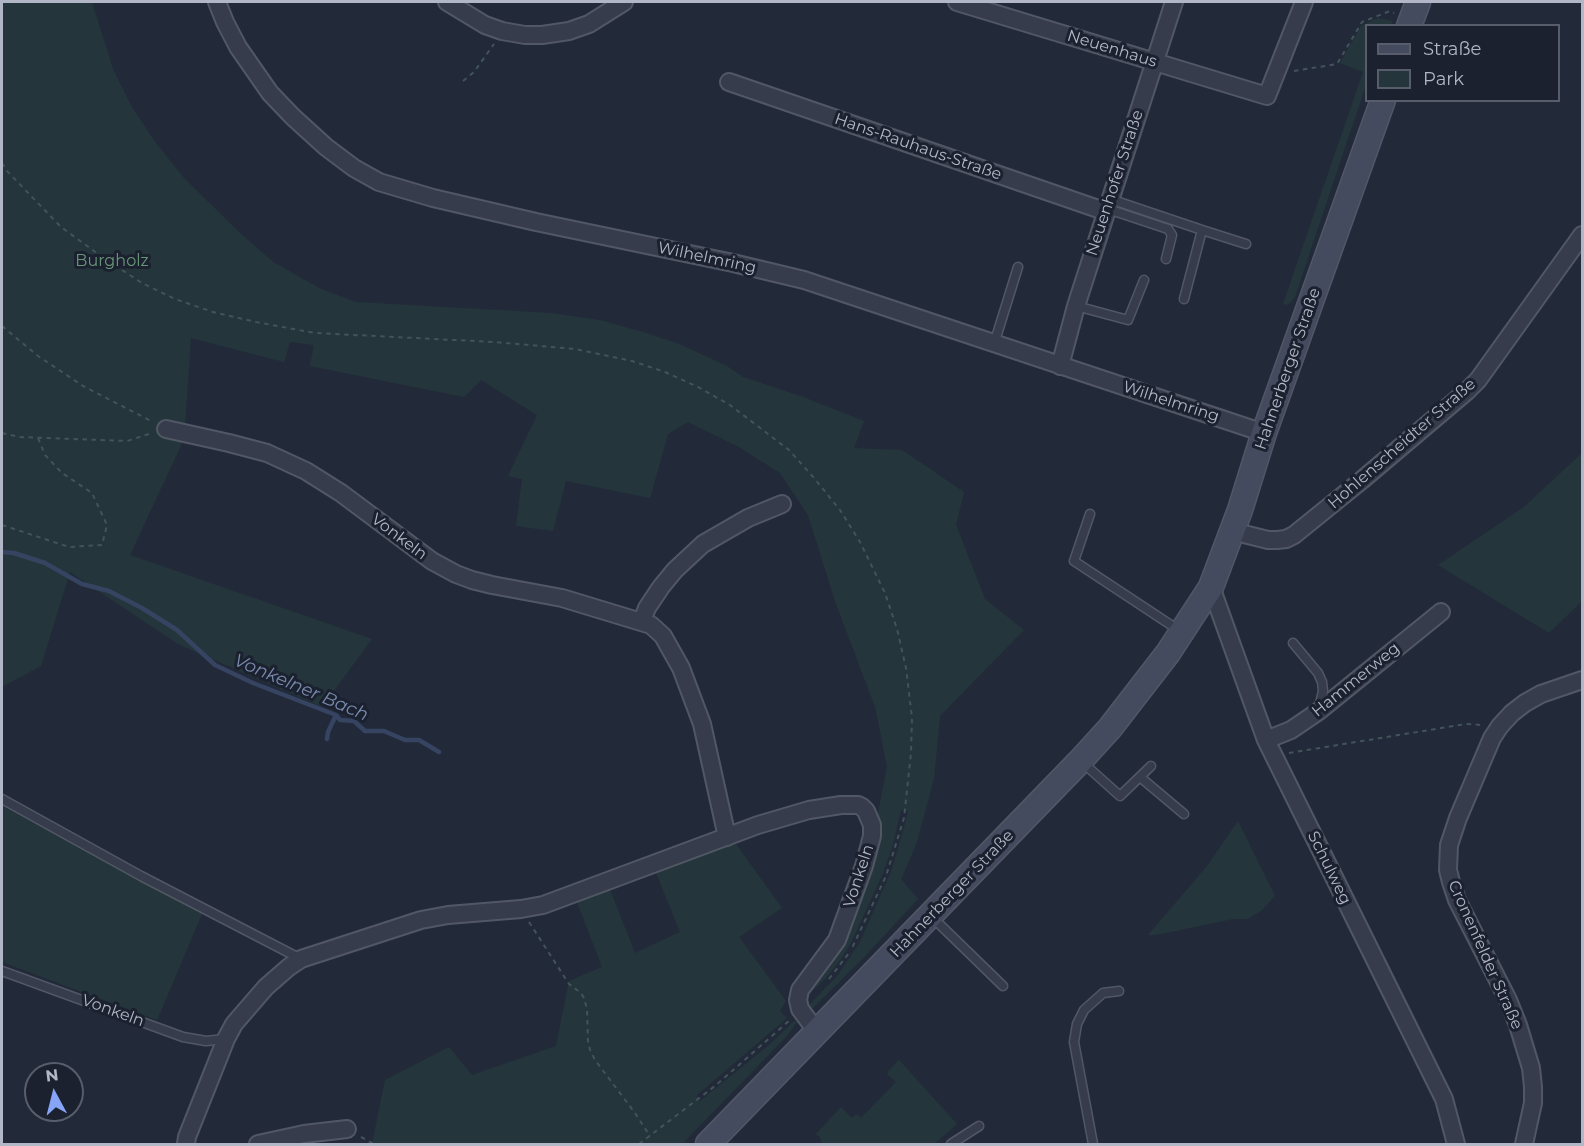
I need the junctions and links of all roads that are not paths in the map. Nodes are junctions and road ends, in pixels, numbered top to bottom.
1 (217, 2) edge
2 (447, 2) edge
3 (624, 2) edge
4 (957, 2) edge
5 (1174, 2) edge
6 (1304, 2) edge
7 (1154, 62) junction
8 (729, 82) dead end
9 (1382, 102) edge
10 (1108, 207) junction
11 (1202, 230) junction
12 (1582, 236) edge
13 (1246, 244) dead end
14 (1166, 259) dead end
15 (1018, 267) dead end
16 (1144, 280) dead end
17 (1184, 299) dead end
18 (1076, 306) junction
19 (994, 344) junction
20 (1060, 366) junction
21 (166, 429) road end
22 (1264, 433) junction
23 (782, 504) dead end
24 (1090, 514) dead end
25 (1232, 531) junction
26 (1211, 587) junction
27 (1441, 612) dead end
28 (642, 621) junction
29 (1181, 631) junction
30 (1293, 643) dead end
31 (1582, 680) edge
32 (1318, 711) junction
33 (1266, 740) junction
34 (1080, 761) junction
35 (1151, 766) dead end
36 (1140, 777) junction
37 (2, 799) edge
38 (1184, 814) dead end
39 (727, 837) junction
40 (931, 916) junction
41 (301, 959) junction
42 (2, 971) edge
43 (1003, 986) dead end
44 (1119, 991) dead end
45 (817, 1032) junction
46 (226, 1039) junction
47 (979, 1126) dead end
48 (347, 1129) dead end
49 (186, 1144) edge
50 (258, 1144) edge
51 (708, 1144) edge
52 (951, 1144) edge
53 (1094, 1144) edge
54 (1456, 1144) edge
55 (1524, 1144) edge

1 - 19 street, Wilhelmring
2 - 3 street
4 - 7 street, Neuenhaus
5 - 7 street, Neuenhofer Straße
6 - 7 street, Neuenhaus
7 - 10 street, Neuenhofer Straße
8 - 10 street, Hans-Rauhaus-Straße
9 - 22 main road, Hahnerberger Straße
10 - 11 lane
10 - 14 lane
10 - 18 street, Neuenhofer Straße
11 - 13 lane
11 - 17 lane
12 - 25 street, Hohlenscheidter Straße
15 - 19 lane
16 - 18 lane
18 - 20 street, Neuenhofer Straße
19 - 20 street, Wilhelmring
20 - 22 street, Wilhelmring
21 - 28 street, Vonkeln
22 - 25 main road, Hahnerberger Straße
23 - 28 street
24 - 29 lane
25 - 26 main road, Hahnerberger Straße
26 - 29 main road, Hahnerberger Straße
26 - 33 street, Schulweg
27 - 32 street, Hammerweg
28 - 39 street, Vonkeln
29 - 34 main road, Hahnerberger Straße
30 - 32 lane
31 - 55 street, Cronenfelder Straße
32 - 33 street, Hammerweg
33 - 54 street, Schulweg
34 - 36 lane
34 - 40 main road, Hahnerberger Straße
35 - 36 lane
36 - 38 lane
37 - 41 lane
39 - 41 street, Vonkeln
39 - 45 street, Vonkeln
40 - 43 lane
40 - 45 main road, Hahnerberger Straße
41 - 46 street, Vonkeln
42 - 46 lane, Vonkeln
44 - 53 lane
45 - 51 main road, Hahnerberger Straße
46 - 49 street, Vonkeln
47 - 52 lane
48 - 50 street

